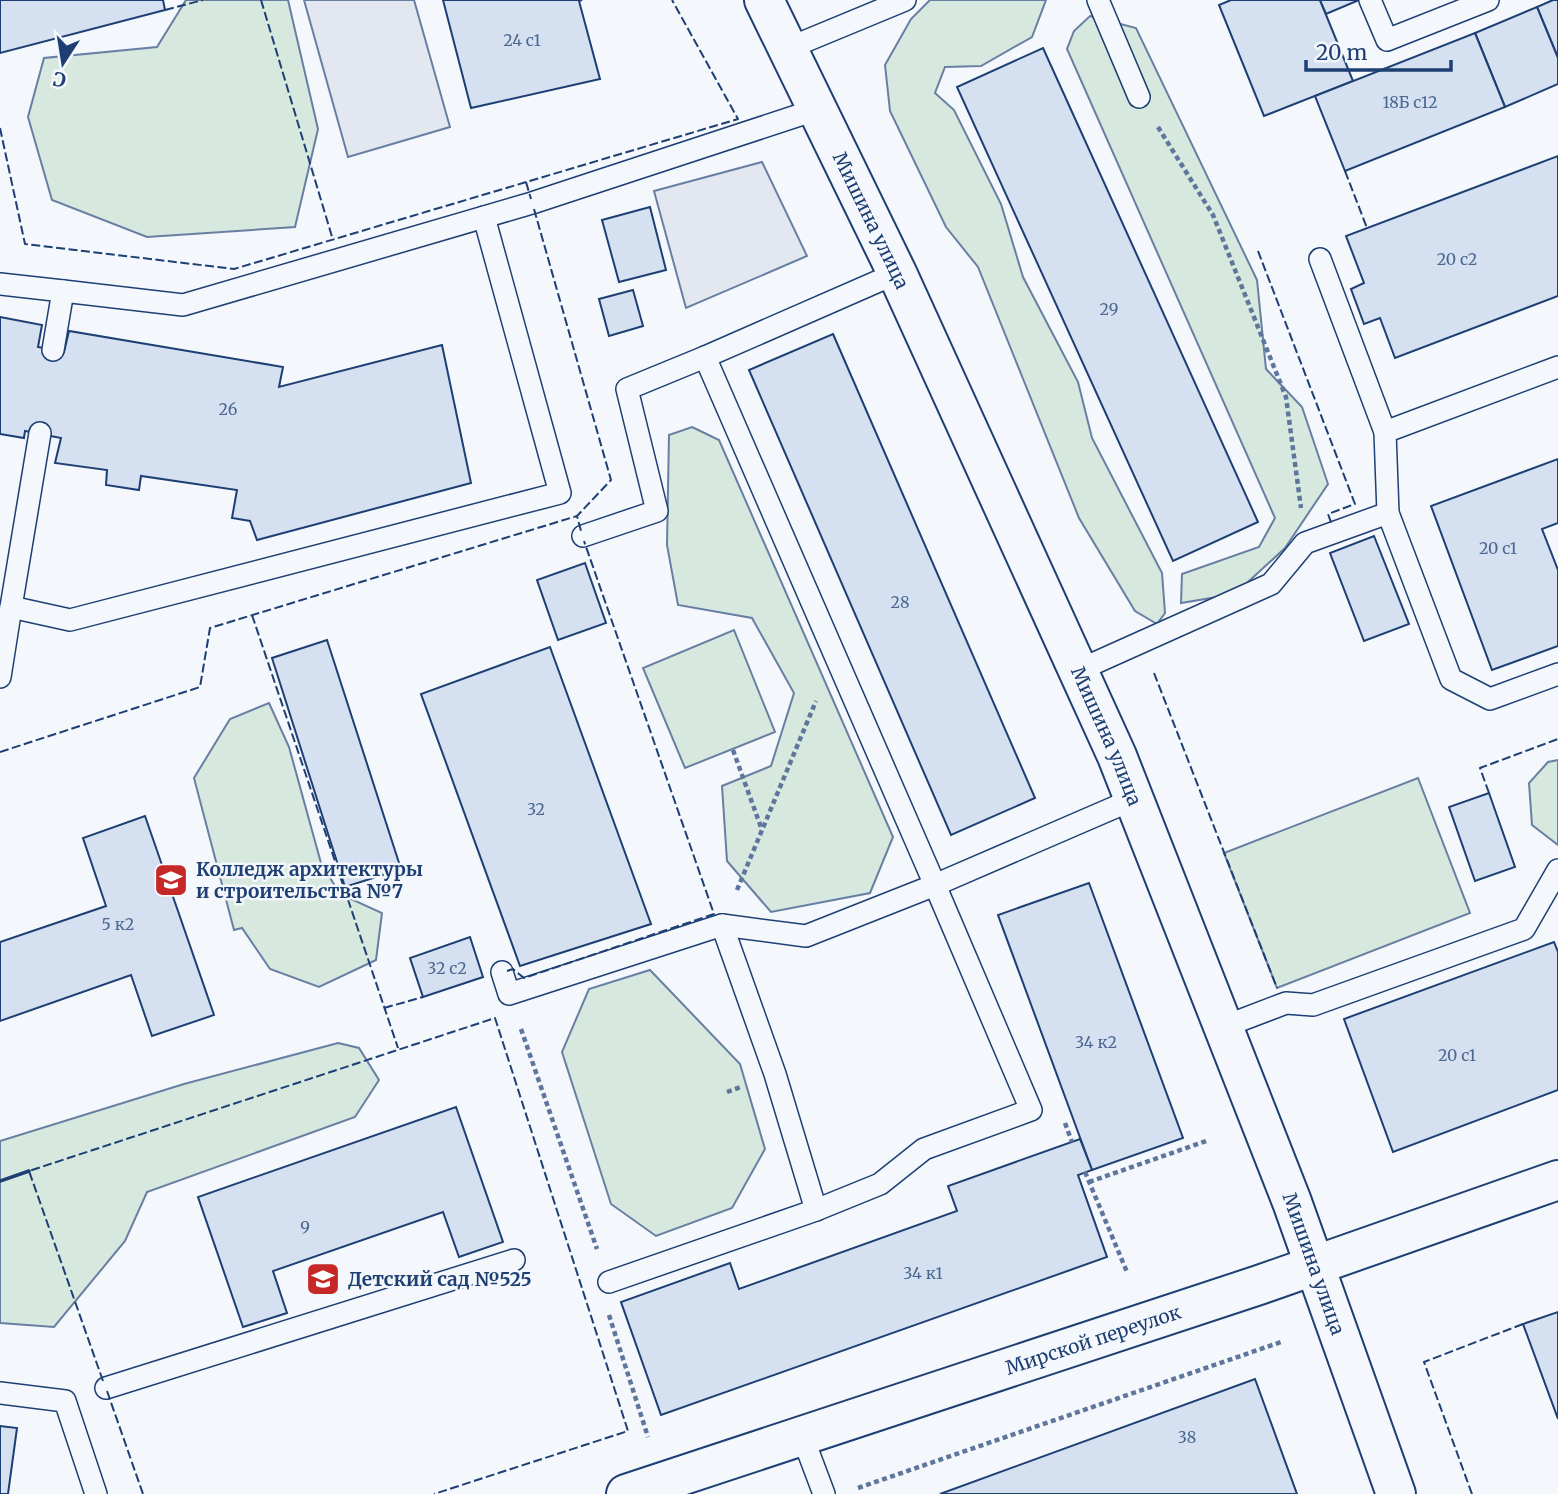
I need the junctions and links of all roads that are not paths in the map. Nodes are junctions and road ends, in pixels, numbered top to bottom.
1 (764, 0) edge
2 (905, 0) edge
3 (1098, 0) edge
4 (1370, 0) edge
5 (1488, 0) edge
6 (789, 48) junction
7 (1139, 97) road end
8 (818, 109) junction
9 (484, 217) junction
10 (1320, 259) dead end
11 (897, 273) junction
12 (0, 284) edge
13 (63, 291) junction
14 (53, 350) dead end
15 (705, 357) junction
16 (1558, 367) edge
17 (1385, 432) junction
18 (40, 433) dead end
19 (1388, 513) junction
20 (583, 536) dead end
21 (11, 607) junction
22 (1077, 671) junction
23 (1558, 674) edge
24 (0, 677) edge
25 (1134, 799) junction
26 (1558, 870) edge
27 (935, 884) junction
28 (722, 925) junction
29 (502, 972) dead end
30 (1223, 1027) junction
31 (1558, 1180) edge
32 (816, 1210) junction
33 (514, 1260) dead end
34 (1315, 1265) junction
35 (608, 1282) road end
36 (106, 1388) dead end
37 (0, 1393) edge
38 (803, 1438) junction
39 (96, 1494) edge
40 (626, 1494) edge
41 (824, 1494) edge
42 (1396, 1494) edge

1 - 6 street, Мишина улица
2 - 6 lane
3 - 7 lane
4 - 5 lane
6 - 8 street, Мишина улица
8 - 9 lane
8 - 11 street, Мишина улица
9 - 13 lane
9 - 21 lane
10 - 17 lane
11 - 15 lane
11 - 22 street, Мишина улица
12 - 13 lane
13 - 14 lane
15 - 20 lane
15 - 27 lane
16 - 17 lane
17 - 19 lane
18 - 21 lane
19 - 22 lane
19 - 23 lane
21 - 24 lane
22 - 25 street, Мишина улица
25 - 27 lane
25 - 30 street, Мишина улица
26 - 30 lane
27 - 28 lane
27 - 32 lane
28 - 29 lane
28 - 32 lane
30 - 34 street, Мишина улица
31 - 34 street, Мирской переулок
32 - 35 lane
33 - 36 lane
34 - 38 street, Мирской переулок
34 - 42 street, Мишина улица
37 - 39 lane
38 - 40 street, Мирской переулок
38 - 41 lane

